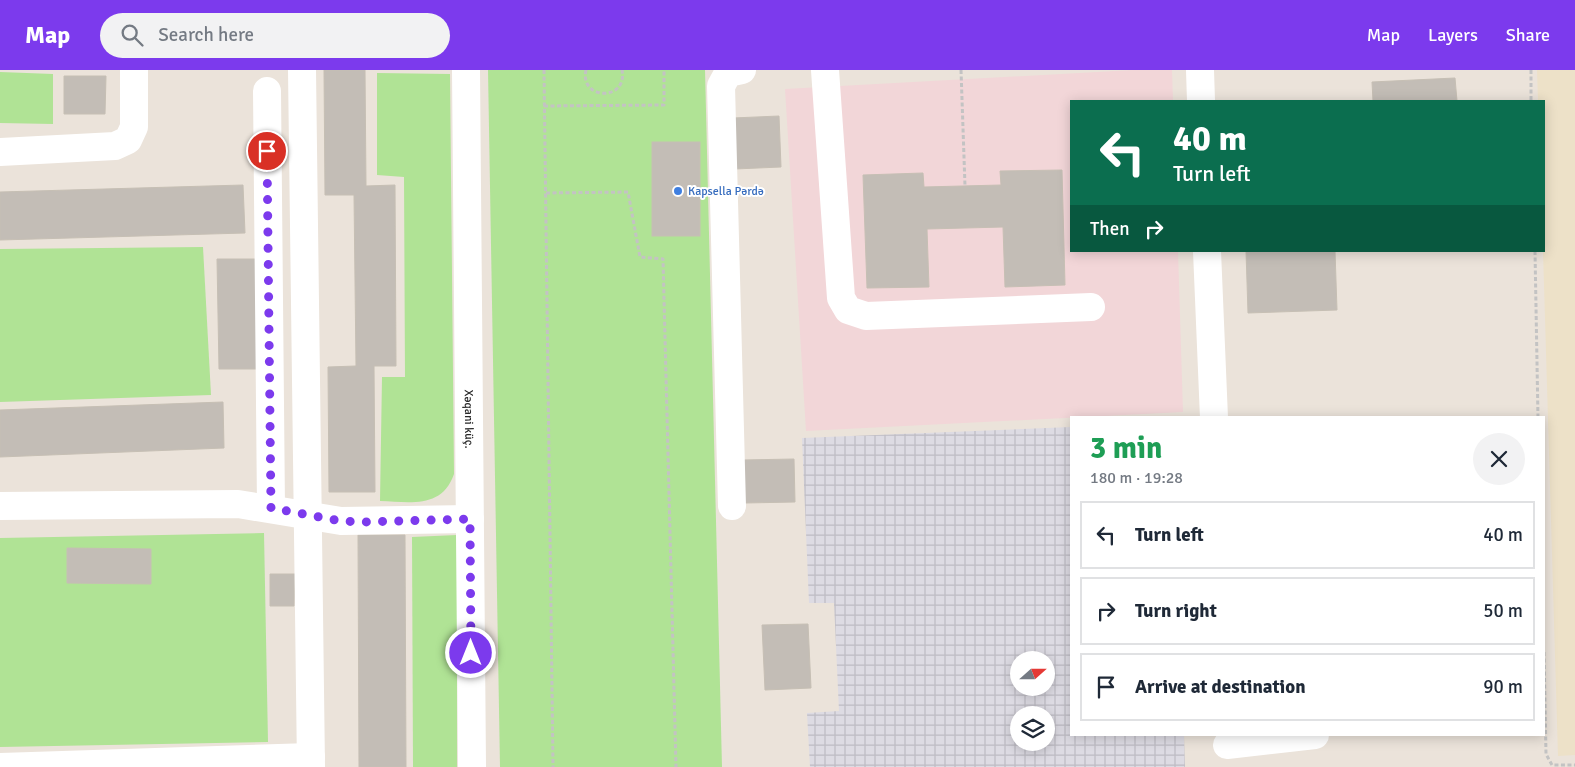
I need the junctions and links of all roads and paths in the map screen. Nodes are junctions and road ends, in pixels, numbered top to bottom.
1 (134, 70) edge
2 (302, 70) edge
3 (466, 70) edge
4 (544, 70) edge
5 (586, 70) edge
6 (622, 70) edge
7 (664, 70) edge
8 (742, 70) edge
9 (825, 70) edge
10 (960, 70) edge
11 (1200, 70) edge
12 (1530, 70) edge
13 (267, 91) dead end
14 (1201, 100) edge
15 (1531, 100) edge
16 (544, 106) junction
17 (0, 152) edge
18 (965, 186) dead end
19 (546, 193) junction
20 (1207, 252) edge
21 (1535, 252) edge
22 (1091, 307) dead end
23 (1214, 416) edge
24 (1538, 416) edge
25 (0, 506) edge
26 (732, 506) dead end
27 (271, 508) junction
28 (309, 515) junction
29 (470, 519) junction
30 (1545, 703) edge
31 (1309, 736) edge
32 (1227, 749) edge
33 (311, 762) edge
34 (1575, 765) edge
35 (0, 767) edge
36 (472, 767) edge
37 (553, 767) edge
38 (676, 767) edge

1 - 17 street
2 - 28 street
3 - 29 street, Xəqani küç.
4 - 16 path
5 - 6 path
7 - 16 path
8 - 26 street
9 - 22 street
10 - 18 path
11 - 14 street
12 - 15 path
13 - 27 street
16 - 19 path
19 - 37 path
19 - 38 path
20 - 23 street
21 - 24 path
25 - 27 street
27 - 28 street
28 - 29 street
28 - 33 street
29 - 36 street, Xəqani küç.
30 - 34 path
31 - 32 street
33 - 35 street

